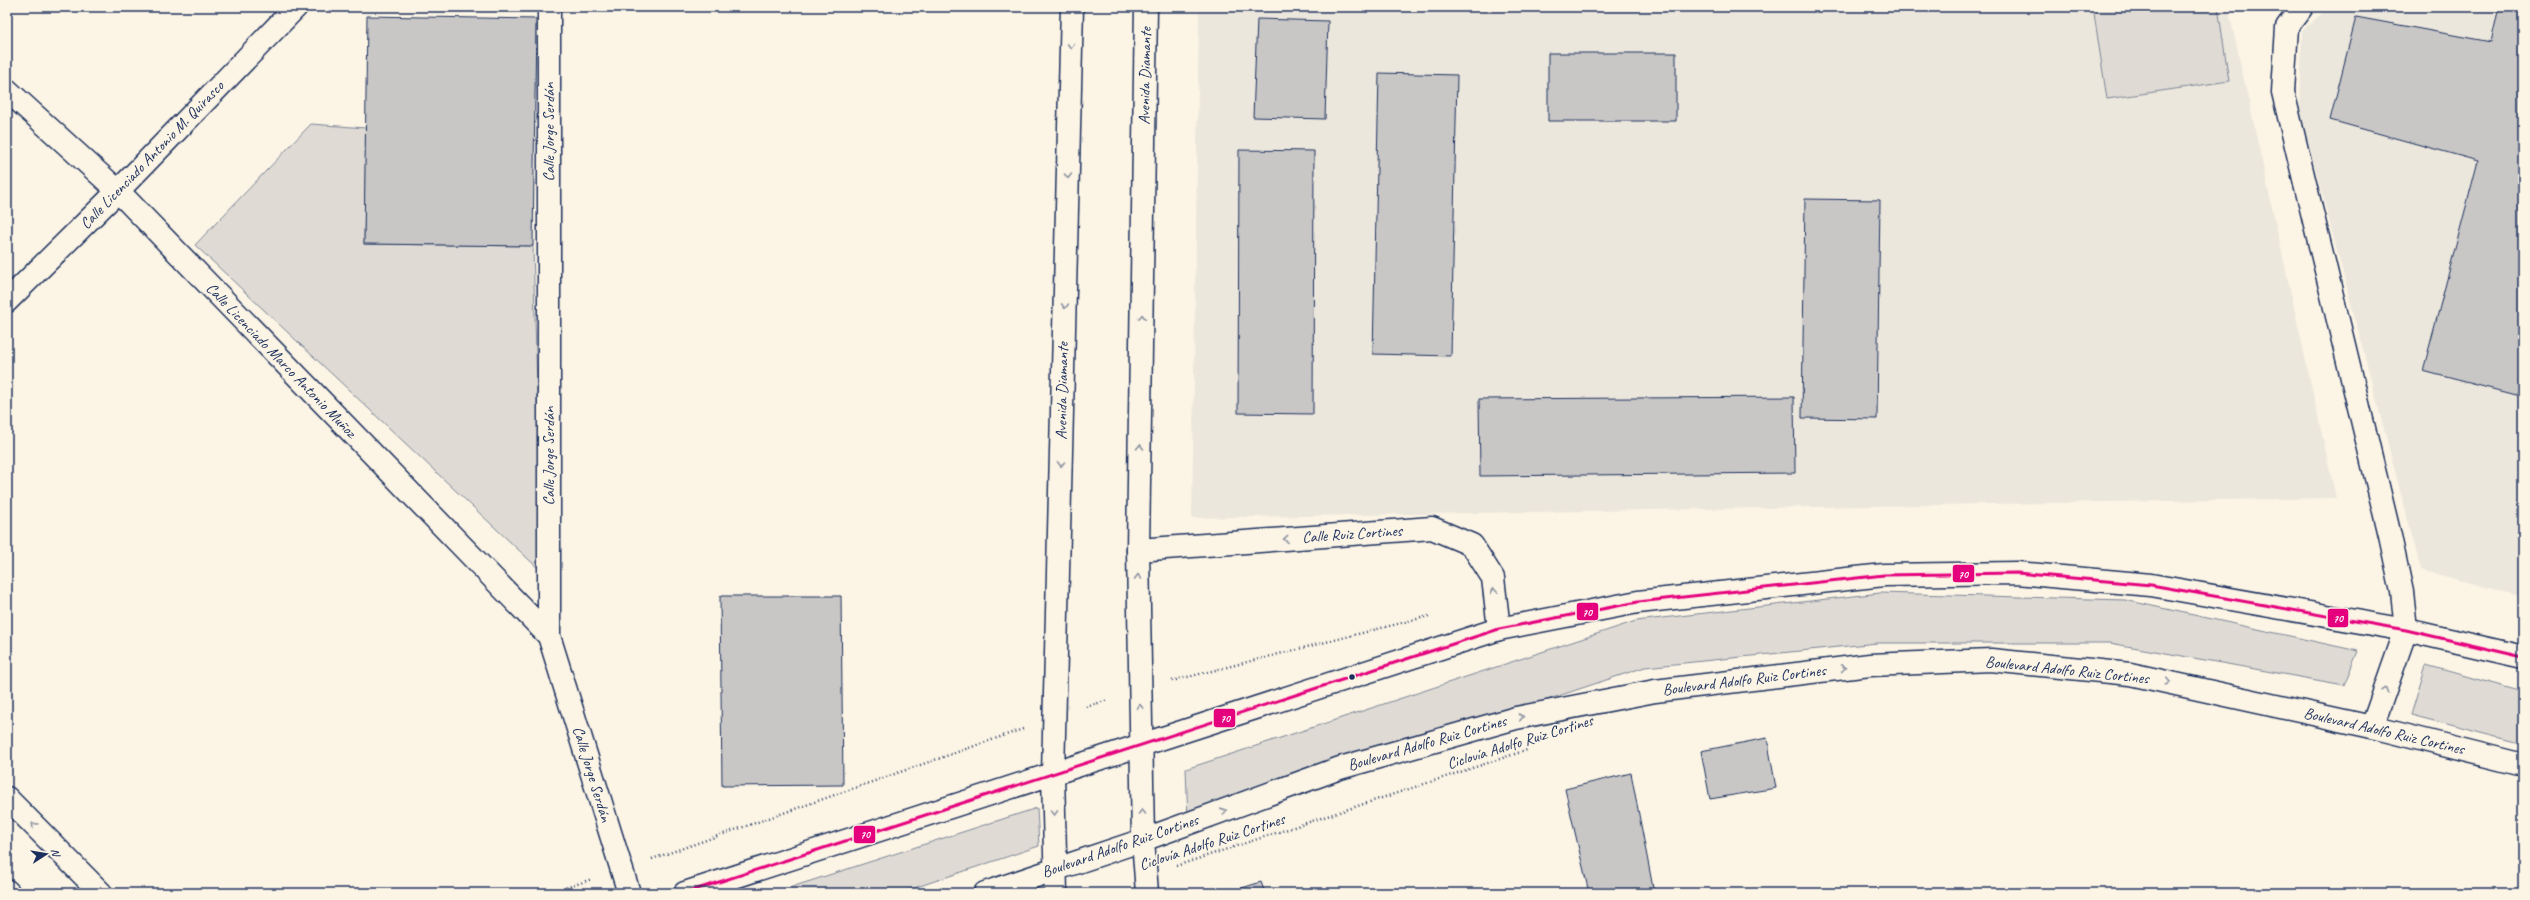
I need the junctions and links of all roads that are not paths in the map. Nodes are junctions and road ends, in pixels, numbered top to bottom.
1 (296, 7) edge
2 (549, 7) edge
3 (1072, 7) edge
4 (1146, 7) edge
5 (2302, 7) edge
6 (7, 90) edge
7 (118, 191) junction
8 (7, 301) edge
9 (1138, 550) junction
10 (1499, 629) junction
11 (2406, 630) junction
12 (549, 636) junction
13 (2523, 657) edge
14 (2372, 727) junction
15 (1141, 746) junction
16 (2523, 765) edge
17 (1053, 774) junction
18 (7, 798) edge
19 (1143, 840) junction
20 (1055, 869) junction
21 (1146, 885) edge
22 (101, 893) edge
23 (629, 893) edge
24 (685, 893) edge
25 (985, 893) edge
26 (1056, 893) edge

1 - 7 main road, Calle Licenciado Antonio M. Quirasco
2 - 12 main road, Calle Jorge Serdán
3 -> 17 main road, Avenida Diamante
9 -> 4 main road, Avenida Diamante
5 - 11 main road
6 - 7 main road, Calle Licenciado Marco Antonio Muñoz
7 - 8 main road, Calle Licenciado Antonio M. Quirasco
7 - 12 main road, Calle Licenciado Marco Antonio Muñoz
10 -> 9 main road, Calle Ruiz Cortines
15 -> 9 main road, Avenida Diamante
10 - 11 main road
10 - 15 main road
11 - 13 main road
14 -> 11 main road
12 - 23 main road, Calle Jorge Serdán
14 - 16 main road, Boulevard Adolfo Ruiz Cortines
19 -> 14 main road, Boulevard Adolfo Ruiz Cortines
15 - 17 main road
19 -> 15 main road, Avenida Diamante
17 -> 20 main road, Avenida Diamante
17 - 24 main road
22 -> 18 main road
19 - 20 main road, Boulevard Adolfo Ruiz Cortines
19 - 21 main road, Avenida Diamante
20 - 25 main road, Boulevard Adolfo Ruiz Cortines
20 - 26 main road, Avenida Diamante

